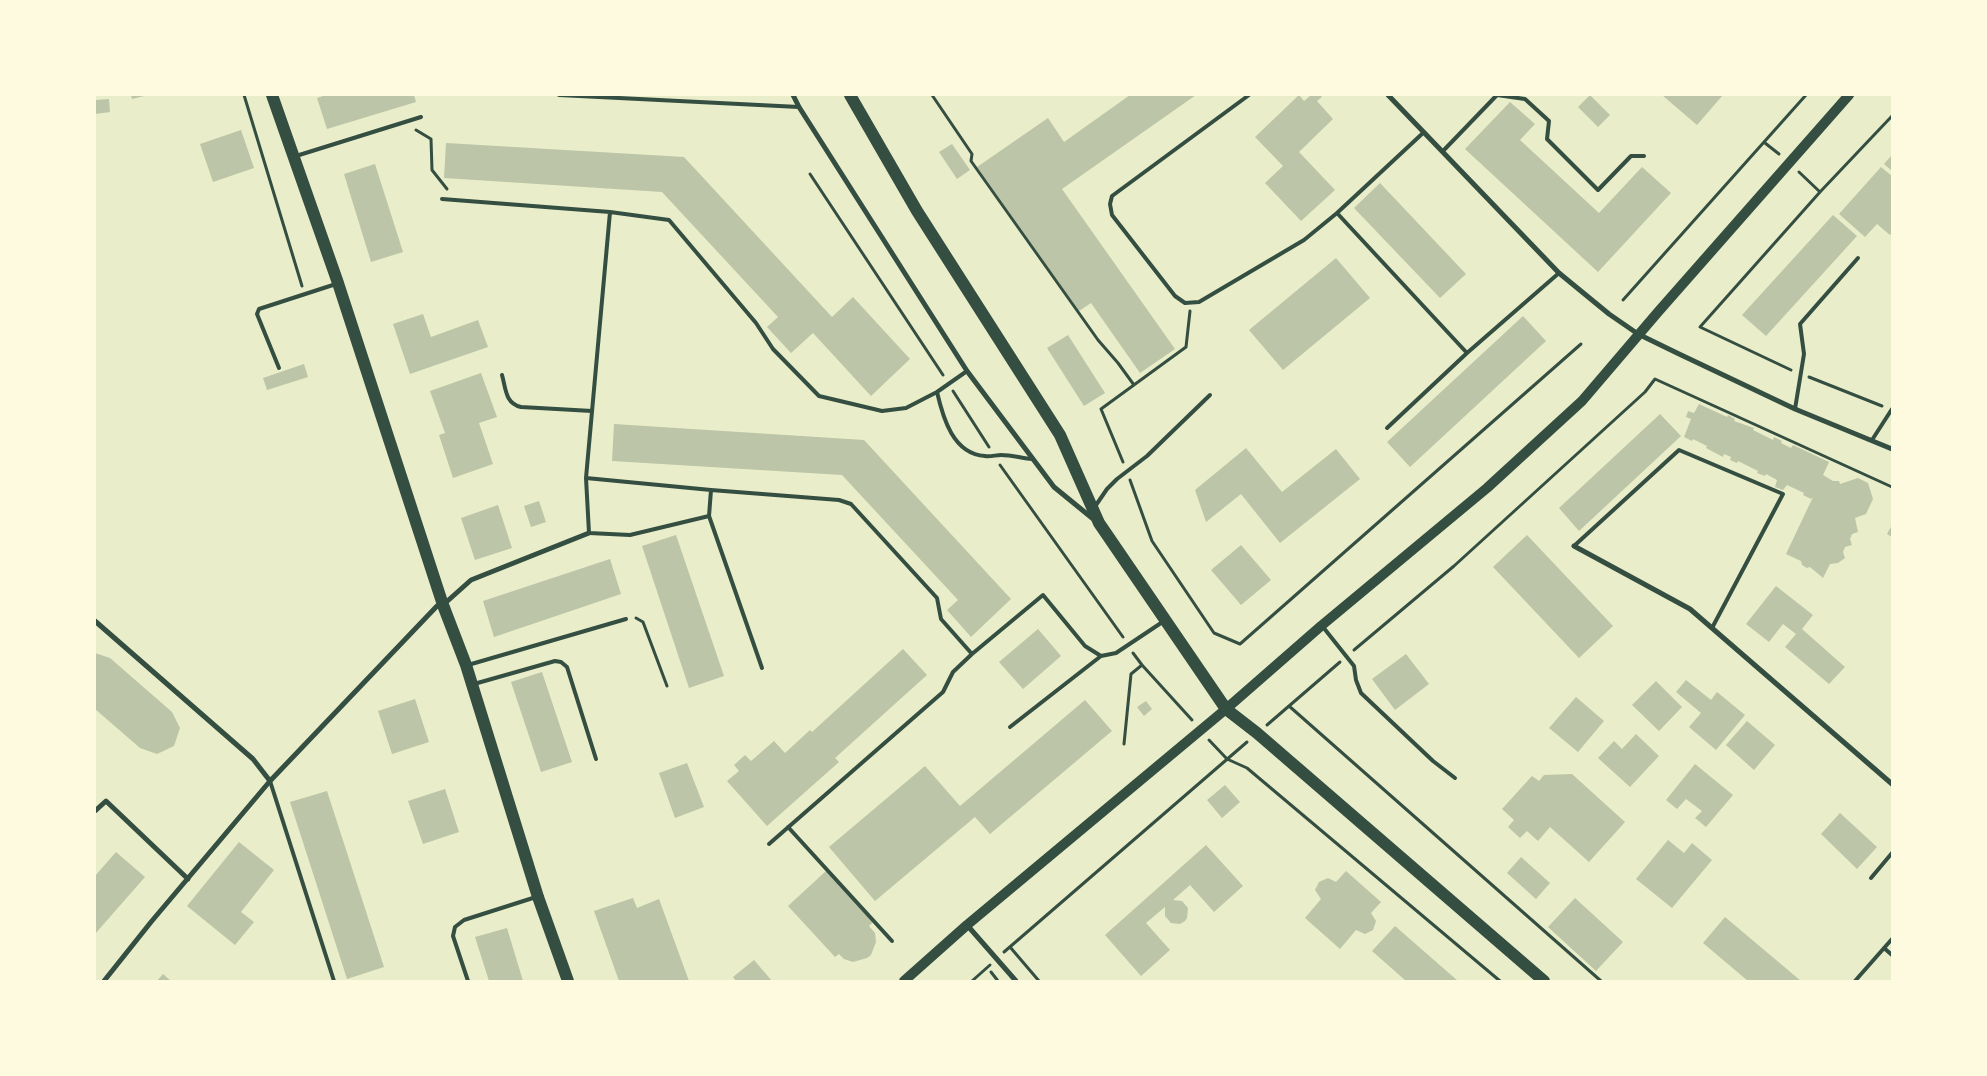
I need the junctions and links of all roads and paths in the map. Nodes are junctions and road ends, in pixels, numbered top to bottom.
1 (244, 95) edge
2 (272, 95) edge
3 (559, 95) edge
4 (794, 95) edge
5 (850, 95) edge
6 (932, 95) edge
7 (1249, 95) edge
8 (1388, 95) edge
9 (1806, 95) edge
10 (1850, 95) edge
11 (799, 107) junction
12 (421, 116) dead end
13 (1892, 116) edge
14 (402, 122) junction
15 (1423, 133) junction
16 (1443, 151) junction
17 (294, 156) junction
18 (1644, 156) dead end
19 (442, 199) dead end
20 (453, 200) junction
21 (610, 212) junction
22 (1337, 213) junction
23 (1858, 258) dead end
24 (1559, 273) junction
25 (338, 283) junction
26 (305, 294) junction
27 (1623, 300) dead end
28 (1191, 302) junction
29 (1700, 327) dead end
30 (1638, 334) junction
31 (1581, 344) dead end
32 (1467, 352) junction
33 (279, 368) dead end
34 (967, 371) junction
35 (502, 375) dead end
36 (1134, 385) junction
37 (936, 392) junction
38 (1210, 395) dead end
39 (1795, 409) junction
40 (1892, 409) edge
41 (592, 411) junction
42 (1387, 428) dead end
43 (1872, 440) junction
44 (1892, 449) edge
45 (1032, 459) junction
46 (1127, 472) junction
47 (586, 478) junction
48 (1892, 487) edge
49 (710, 490) junction
50 (1093, 510) junction
51 (708, 516) junction
52 (1098, 522) junction
53 (589, 534) junction
54 (1574, 546) joint
55 (443, 605) junction
56 (626, 619) joint
57 (95, 621) edge
58 (1165, 621) junction
59 (1321, 626) junction
60 (1712, 628) junction
61 (972, 654) junction
62 (1101, 656) junction
63 (1347, 657) junction
64 (466, 665) junction
65 (1142, 665) dead end
66 (762, 668) dead end
67 (472, 684) junction
68 (667, 686) dead end
69 (1174, 701) dead end
70 (1226, 710) junction
71 (1010, 727) dead end
72 (596, 759) dead end
73 (1455, 778) dead end
74 (270, 781) junction
75 (1892, 784) edge
76 (95, 811) edge
77 (788, 827) junction
78 (769, 844) dead end
79 (1892, 853) edge
80 (1871, 878) dead end
81 (188, 879) junction
82 (538, 896) junction
83 (967, 925) junction
84 (1892, 940) edge
85 (892, 941) dead end
86 (1010, 947) junction
87 (1884, 948) junction
88 (1892, 955) edge
89 (997, 959) junction
90 (104, 981) edge
91 (334, 981) edge
92 (468, 981) edge
93 (568, 981) edge
94 (904, 981) edge
95 (972, 981) edge
96 (1016, 981) edge
97 (1039, 981) edge
98 (1500, 981) edge
99 (1544, 981) edge
100 (1601, 981) edge
101 (1856, 981) edge

1 - 26 path
2 - 17 main road
3 - 11 lane
4 - 11 street
5 - 50 main road
6 - 36 path
7 - 28 lane
8 - 15 street
9 - 27 path
10 - 30 main road
11 - 34 street
12 - 14 lane
13 - 29 path
14 - 17 lane
14 - 20 path
15 - 16 street
15 - 22 lane
16 - 18 lane
16 - 24 street
17 - 25 main road
19 - 20 lane
20 - 21 lane
21 - 37 lane
21 - 41 lane
22 - 28 lane
22 - 32 lane
23 - 39 lane
24 - 30 street
24 - 32 lane
25 - 26 lane
25 - 55 main road
26 - 33 lane
28 - 36 path
30 - 39 street
30 - 59 main road
31 - 46 path
32 - 42 lane
34 - 37 lane
34 - 45 street
35 - 41 lane
36 - 46 path
37 - 45 lane
38 - 46 lane
39 - 43 street
40 - 43 lane
41 - 47 lane
43 - 44 street
45 - 52 street
46 - 50 lane
47 - 49 lane
47 - 53 lane
48 - 63 path
49 - 51 lane
49 - 61 lane
50 - 52 main road
51 - 53 lane
51 - 66 lane
52 - 58 main road
53 - 55 street
54 - 60 street
54 - 60 lane
55 - 64 main road
55 - 74 street
56 - 64 lane
56 - 68 path
57 - 74 street
58 - 62 lane
58 - 70 main road
59 - 63 lane
59 - 70 main road
60 - 75 street
61 - 62 lane
61 - 77 lane
62 - 71 lane
63 - 73 lane
63 - 100 path
64 - 67 main road
65 - 69 path
67 - 72 lane
67 - 82 main road
70 - 83 main road
70 - 99 main road
74 - 81 street
74 - 91 lane
76 - 81 street
77 - 78 lane
77 - 85 lane
79 - 80 lane
81 - 90 street
82 - 92 lane
82 - 93 main road
83 - 89 street
83 - 94 main road
84 - 87 lane
86 - 89 path
86 - 97 path
86 - 98 path
87 - 88 lane
87 - 101 lane
89 - 95 path
89 - 96 street

